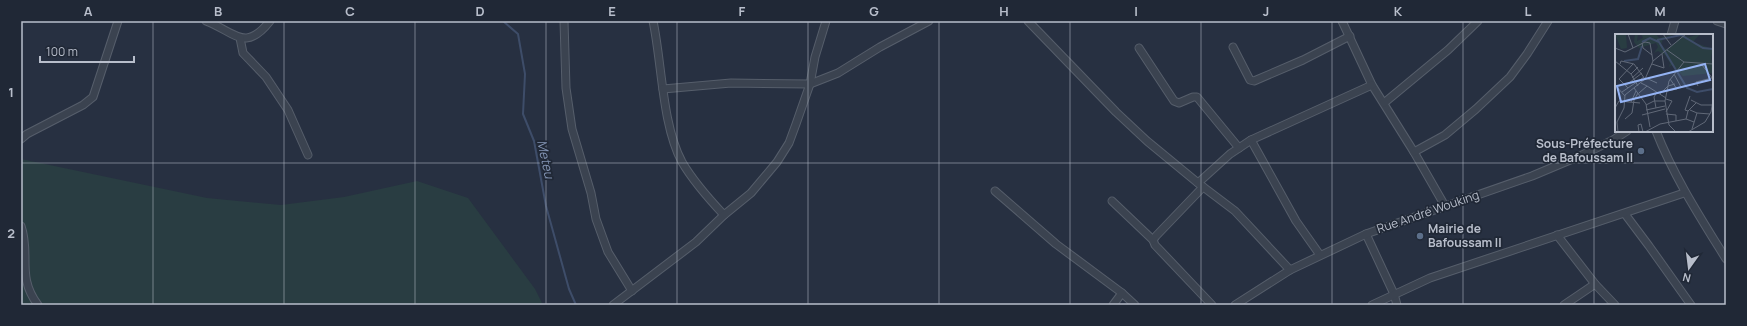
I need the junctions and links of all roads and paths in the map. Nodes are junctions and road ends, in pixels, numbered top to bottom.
1 (118, 21) edge
2 (206, 21) edge
3 (270, 21) edge
4 (564, 21) edge
5 (653, 21) edge
6 (826, 21) edge
7 (929, 21) edge
8 (1029, 21) edge
9 (1342, 21) edge
10 (1478, 21) edge
11 (1548, 21) edge
12 (1675, 21) edge
13 (1718, 21) edge
14 (1726, 24) edge
15 (1671, 34) edge
16 (1350, 36) junction
17 (240, 38) junction
18 (1233, 47) dead end
19 (1139, 48) dead end
20 (810, 84) junction
21 (1372, 85) junction
22 (663, 89) junction
23 (1384, 103) junction
24 (1625, 132) edge
25 (1656, 132) edge
26 (21, 139) edge
27 (1251, 140) junction
28 (1239, 148) junction
29 (1414, 152) junction
30 (308, 154) dead end
31 (1201, 185) junction
32 (995, 191) dead end
33 (1684, 193) junction
34 (1112, 201) dead end
35 (1445, 206) junction
36 (1625, 214) junction
37 (724, 215) junction
38 (21, 226) edge
39 (1366, 234) junction
40 (1557, 235) junction
41 (1153, 240) junction
42 (1320, 255) junction
43 (1726, 259) edge
44 (1290, 270) junction
45 (1595, 284) junction
46 (632, 291) junction
47 (1122, 293) junction
48 (1394, 294) junction
49 (38, 305) edge
50 (613, 305) edge
51 (1113, 305) edge
52 (1135, 305) edge
53 (1212, 305) edge
54 (1235, 305) edge
55 (1372, 305) edge
56 (1397, 305) edge
57 (1564, 305) edge
58 (1615, 305) edge
59 (1690, 305) edge

1 - 26 street
2 - 17 street
3 - 17 street
4 - 46 street
5 - 22 street
6 - 20 street
7 - 20 street
8 - 31 street
9 - 16 street
10 - 23 street
11 - 29 street
12 - 15 street
13 - 14 street
16 - 18 street
16 - 21 street
17 - 30 street
19 - 28 street
20 - 22 street
20 - 37 street
21 - 23 street
21 - 27 street
22 - 37 street
23 - 29 street
24 - 35 street, Rue André Wouking
25 - 33 street
27 - 28 street
27 - 42 street
28 - 31 street
29 - 35 street
31 - 41 street
31 - 44 street
32 - 47 street
33 - 36 street
33 - 43 street
34 - 41 street
35 - 39 street, Rue André Wouking
36 - 40 street
36 - 59 street
37 - 46 street
38 - 49 street
39 - 42 street, Rue André Wouking
39 - 48 street
40 - 45 street
40 - 48 street
41 - 53 street
42 - 44 street, Rue André Wouking
44 - 54 street, Rue André Wouking
45 - 57 street
45 - 58 street
46 - 50 street
47 - 51 street
47 - 52 street
48 - 55 street
48 - 56 street

